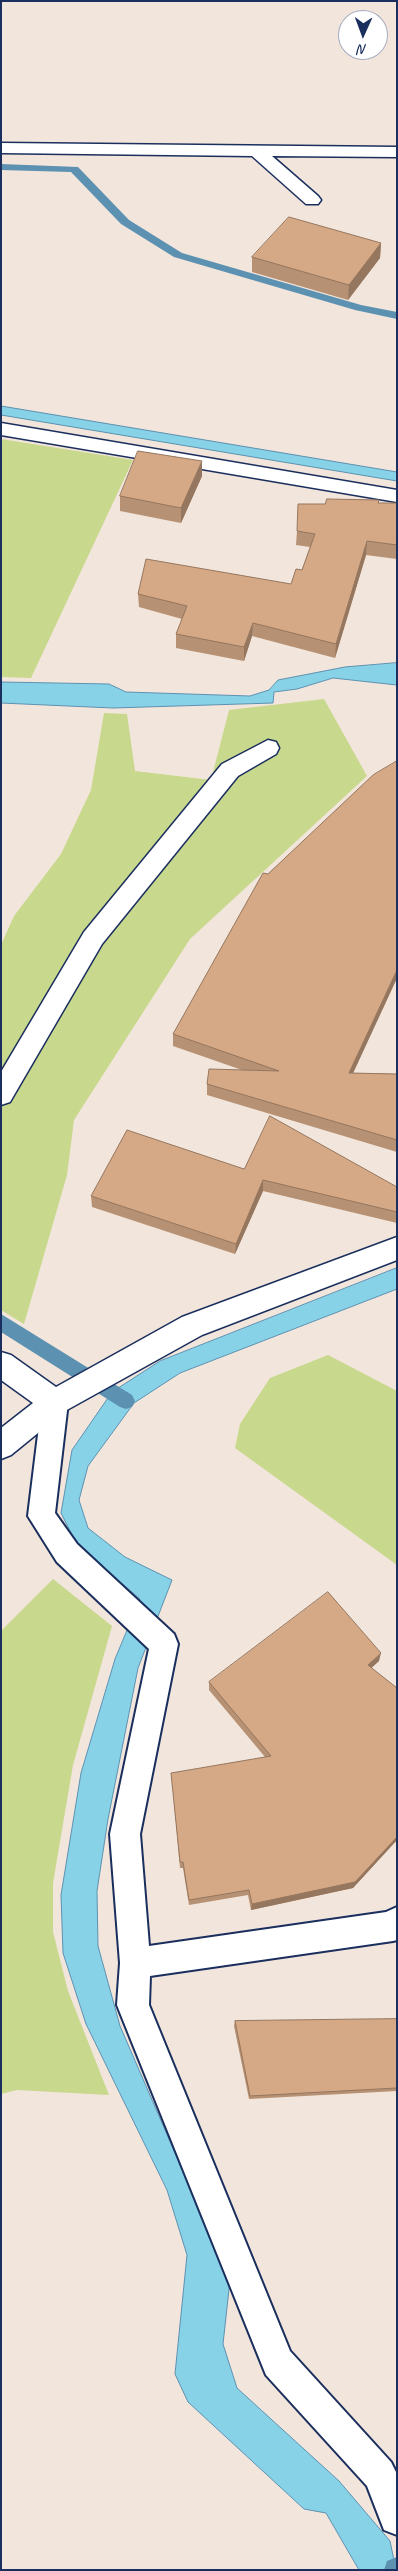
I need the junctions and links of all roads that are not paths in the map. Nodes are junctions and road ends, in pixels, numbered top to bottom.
1 (1, 148) edge
2 (258, 152) junction
3 (397, 152) edge
4 (312, 200) dead end
5 (1, 429) edge
6 (397, 496) edge
7 (268, 748) dead end
8 (1, 1095) edge
9 (397, 1248) edge
10 (1, 1364) edge
11 (55, 1402) junction
12 (1, 1446) edge
13 (397, 1922) edge
14 (135, 1963) junction
15 (397, 2517) edge

1 - 2 street
2 - 3 street
2 - 4 street
5 - 6 street
7 - 8 street
9 - 11 street
10 - 11 street
11 - 12 street
11 - 14 lane
13 - 14 lane
14 - 15 lane

